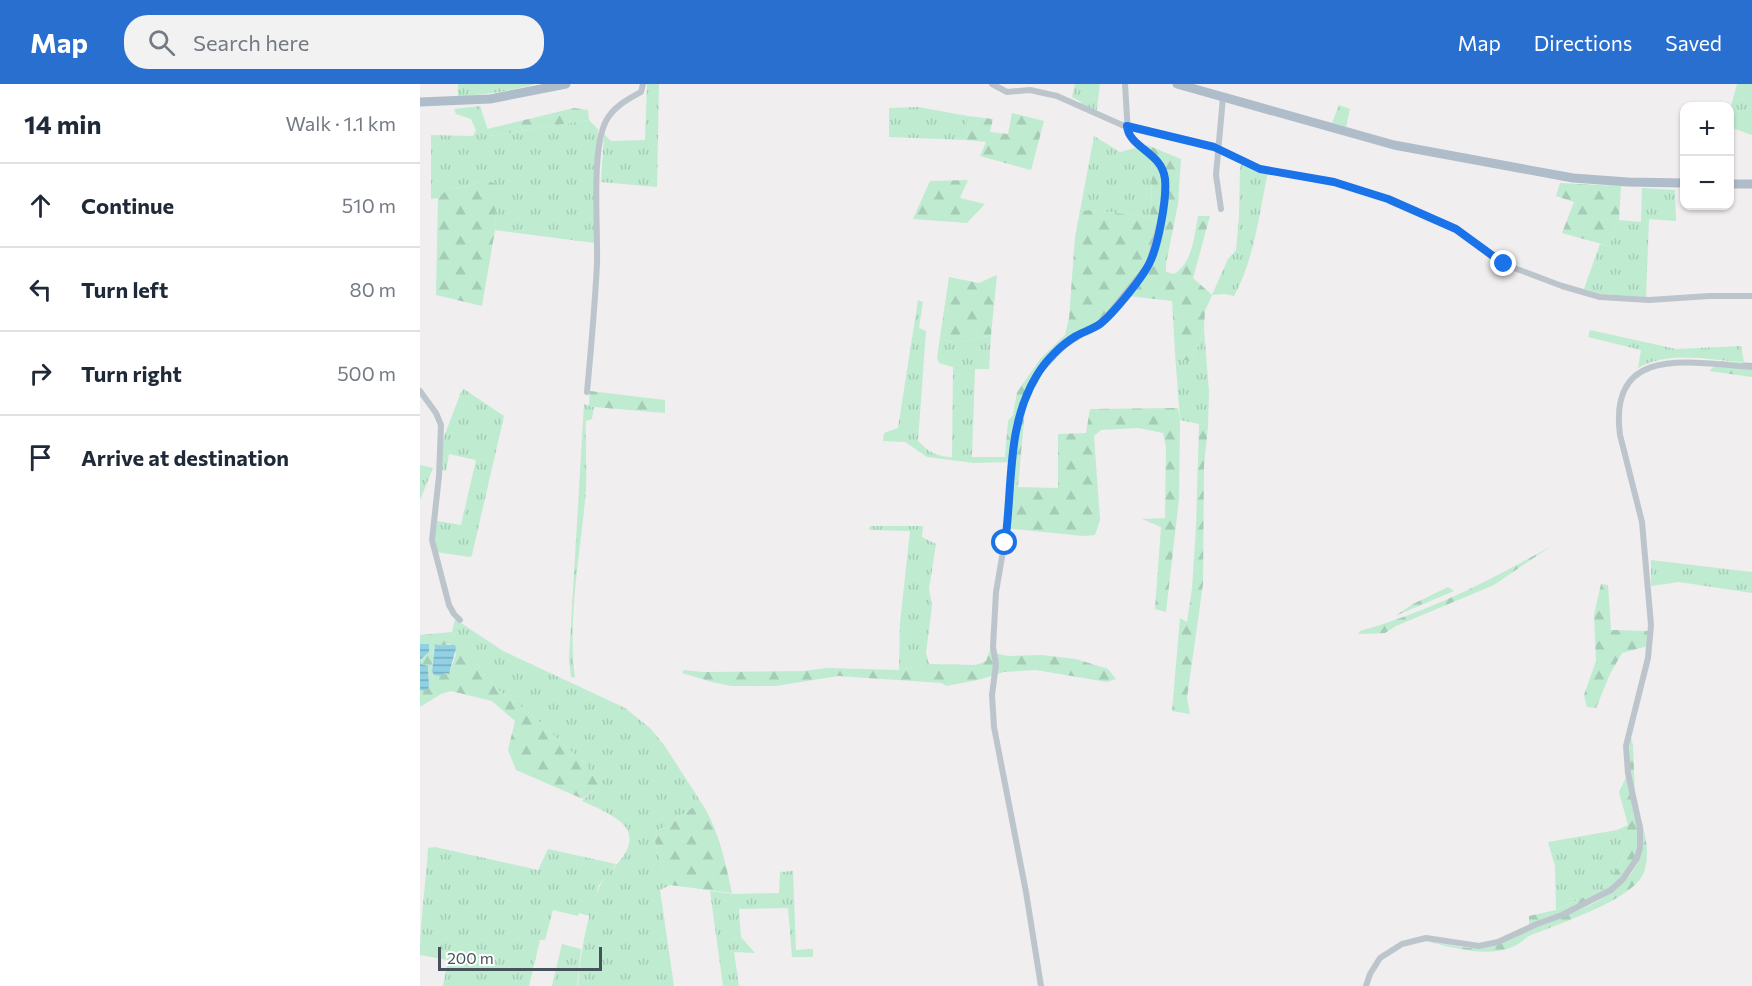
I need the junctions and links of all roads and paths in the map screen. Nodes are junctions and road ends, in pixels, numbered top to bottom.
1 (566, 84) edge
2 (643, 84) edge
3 (993, 84) edge
4 (1125, 84) edge
5 (1177, 84) edge
6 (1223, 97) junction
7 (420, 102) edge
8 (1127, 126) junction
9 (1219, 149) junction
10 (1680, 183) edge
11 (1734, 184) edge
12 (1752, 184) edge
13 (1221, 210) dead end
14 (1752, 296) edge
15 (1752, 367) edge
16 (420, 391) edge
17 (587, 392) dead end
18 (460, 620) dead end
19 (1041, 986) edge
20 (1366, 986) edge

1 - 7 main road
2 - 17 street
3 - 8 street
4 - 8 street
5 - 6 main road
6 - 9 street
6 - 10 main road
8 - 9 street
8 - 19 street
9 - 13 street
9 - 14 street
11 - 12 main road
15 - 20 street
16 - 18 street

